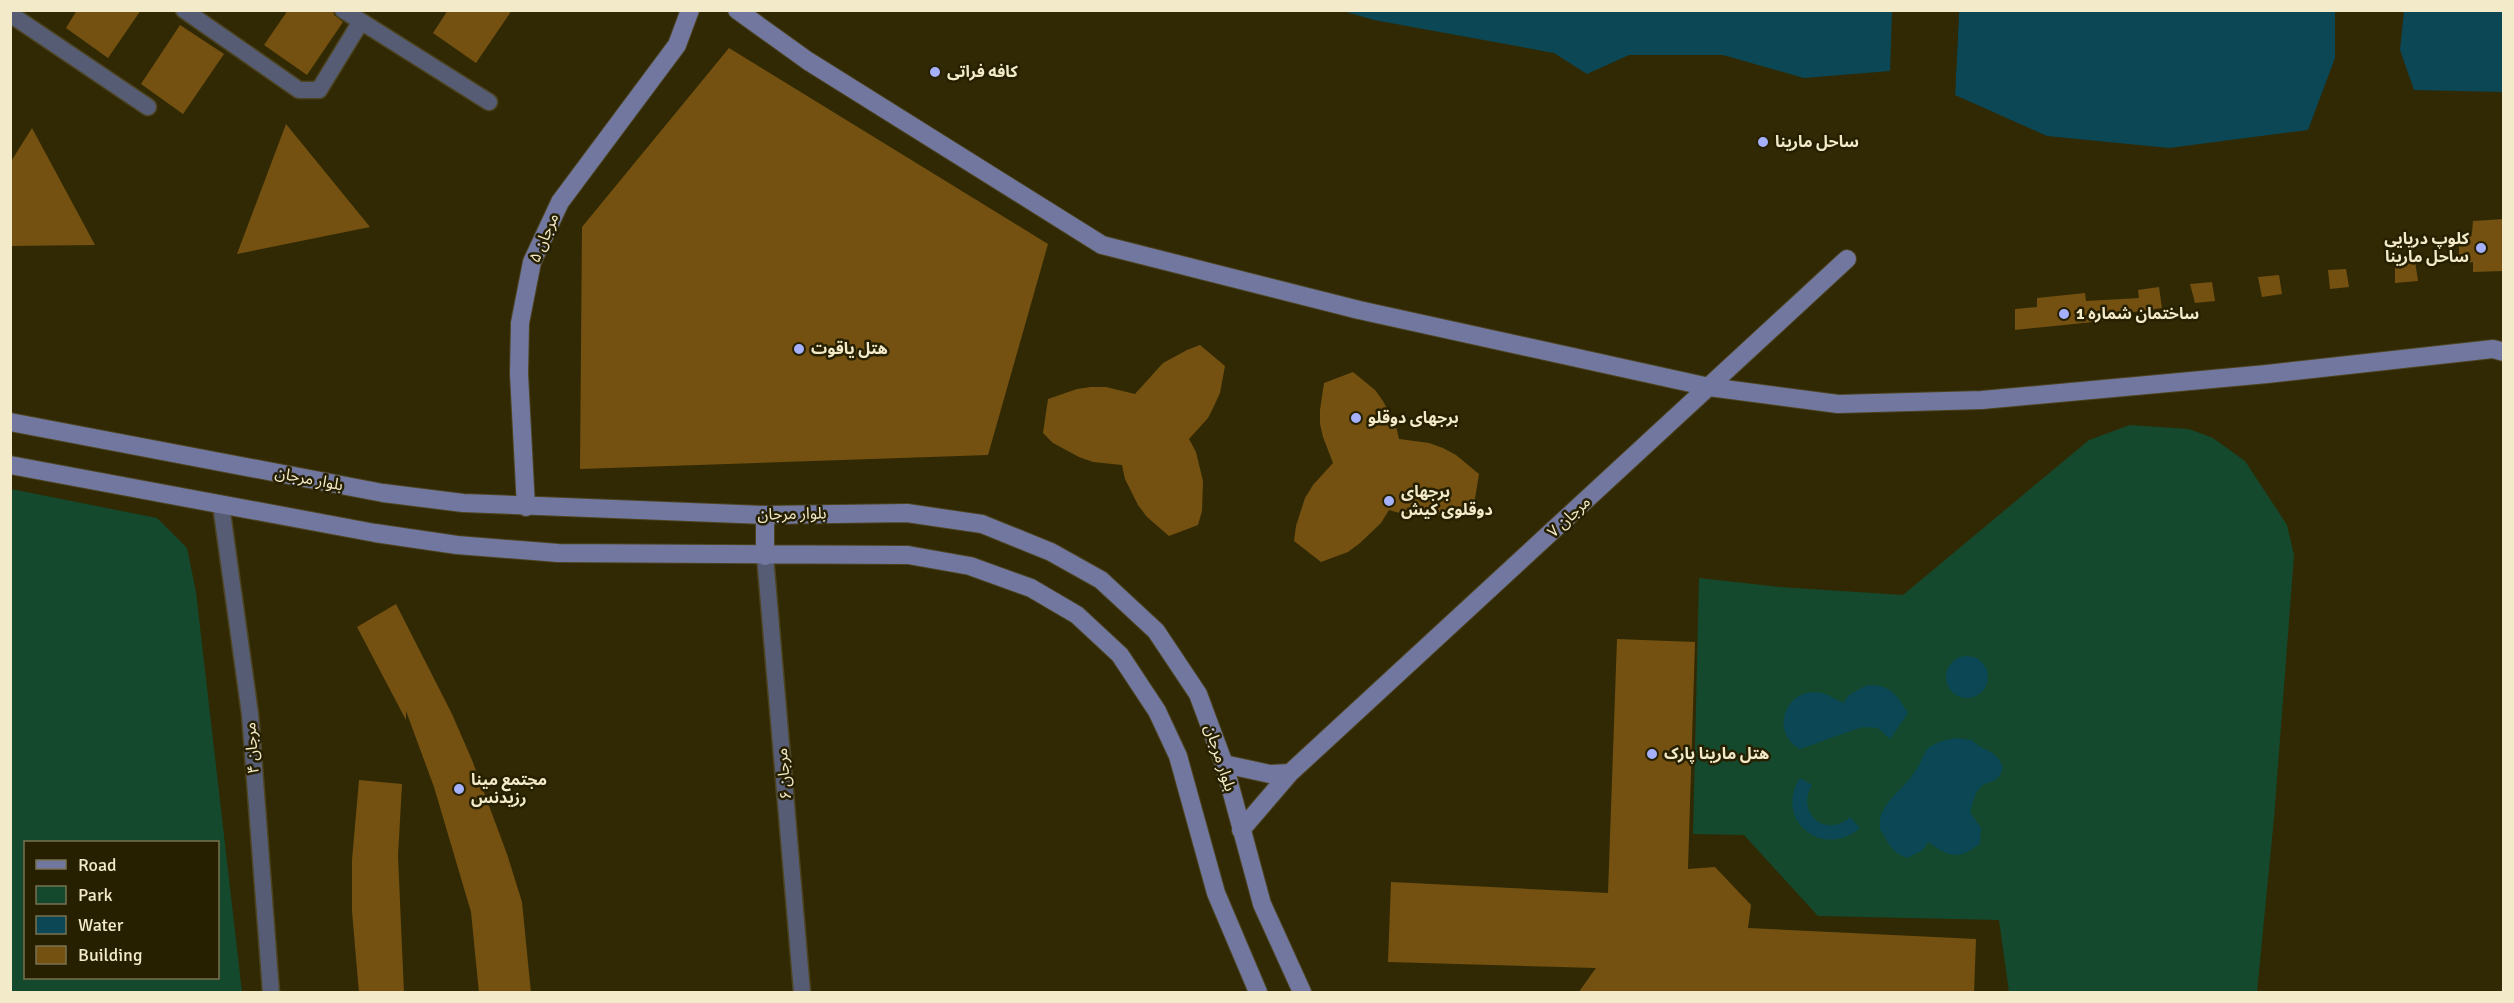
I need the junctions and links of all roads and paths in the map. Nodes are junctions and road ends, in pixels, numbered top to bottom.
1 (184, 10) edge
2 (344, 10) edge
3 (690, 10) edge
4 (737, 10) edge
5 (10, 14) edge
6 (360, 23) junction
7 (489, 102) dead end
8 (148, 107) dead end
9 (1847, 260) dead end
10 (2504, 352) edge
11 (1709, 387) junction
12 (10, 422) edge
13 (10, 465) edge
14 (221, 505) junction
15 (526, 507) junction
16 (765, 515) junction
17 (765, 556) junction
18 (1224, 764) junction
19 (1290, 773) junction
20 (1241, 830) junction
21 (271, 993) edge
22 (802, 993) edge
23 (1258, 993) edge
24 (1302, 993) edge

1 - 6 street
2 - 6 street
3 - 15 street, مرجان ۵
4 - 11 street
5 - 8 street
6 - 7 street
9 - 11 street, مرجان ۷
10 - 11 street
11 - 19 street, مرجان ۷
12 - 15 street, بلوار مرجان
13 - 14 street
14 - 17 street
14 - 21 street, مرجان ۴
15 - 16 street, بلوار مرجان
16 - 17 street
16 - 18 street, بلوار مرجان
17 - 22 street, مرجان ۶
17 - 23 street
18 - 19 street
18 - 20 street, بلوار مرجان
19 - 20 street, مرجان ۷
20 - 24 street, بلوار مرجان

